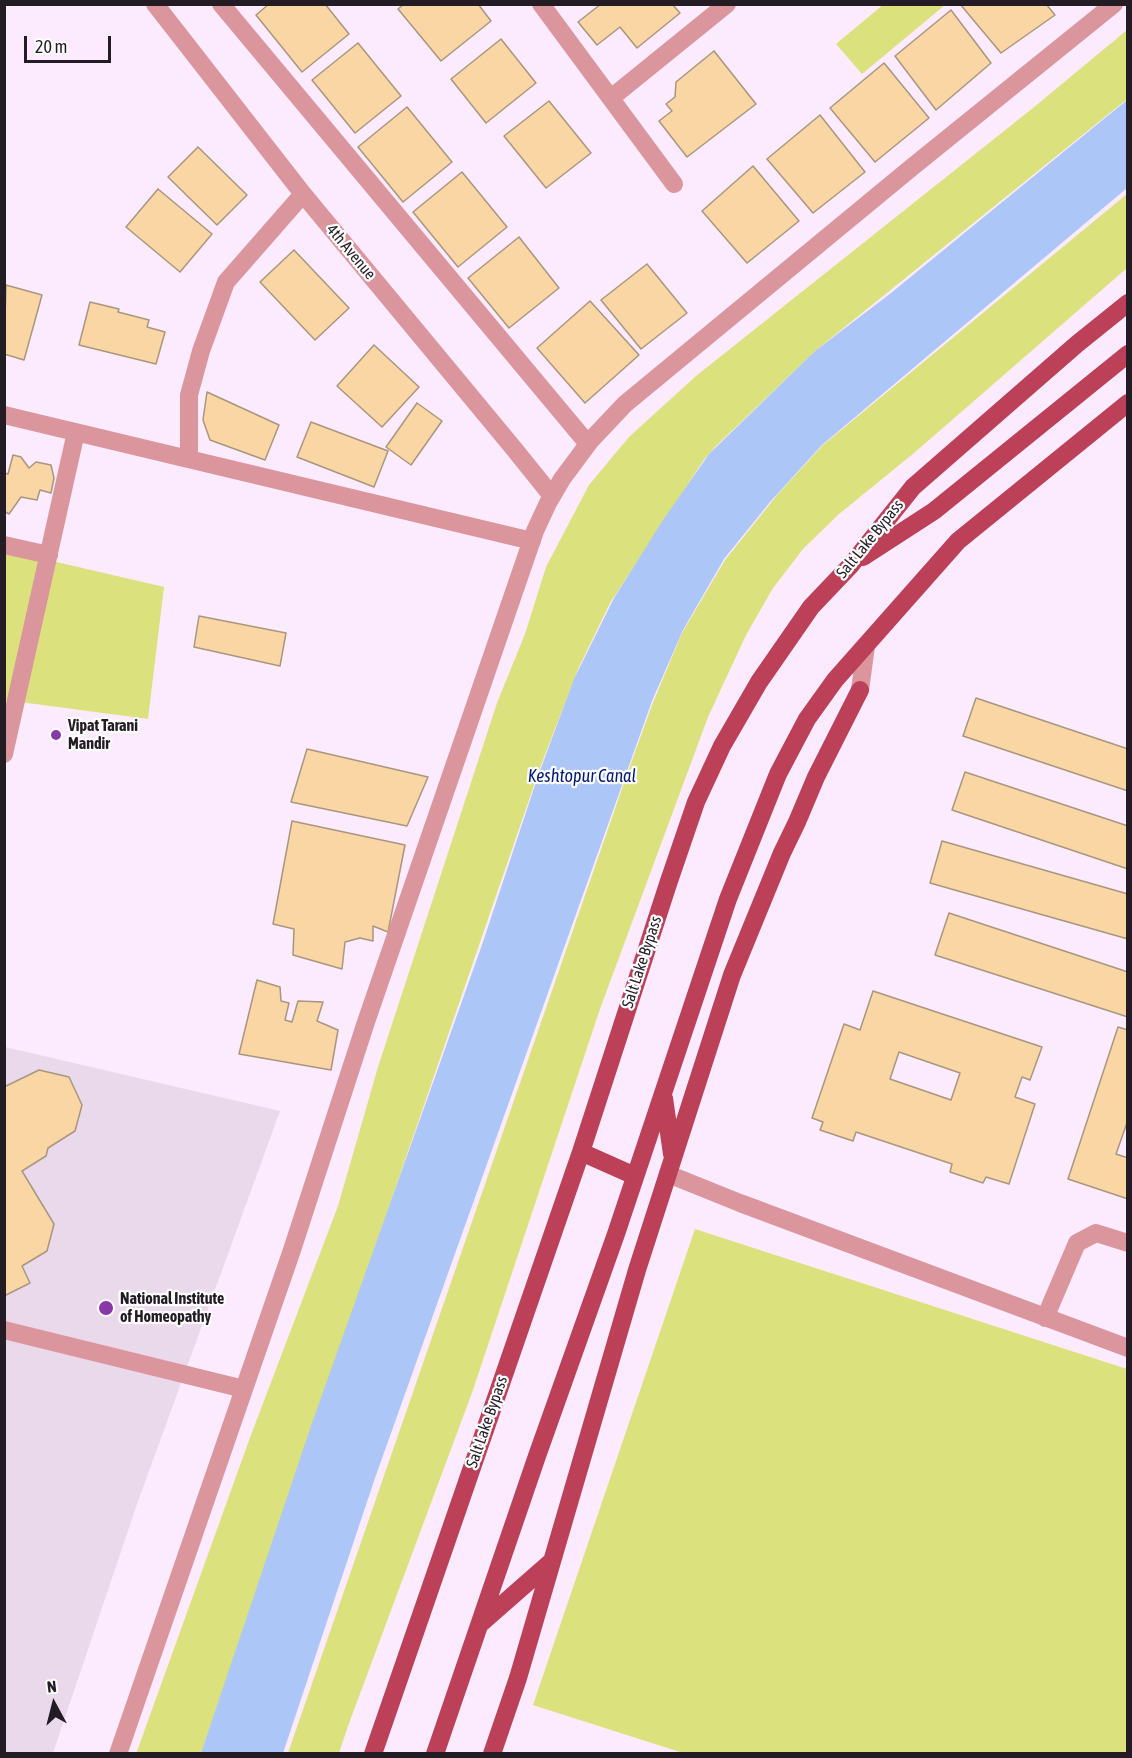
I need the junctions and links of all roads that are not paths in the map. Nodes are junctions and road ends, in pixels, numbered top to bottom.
1 (155, 4) edge
2 (221, 4) edge
3 (541, 4) edge
4 (727, 4) edge
5 (1114, 4) edge
6 (610, 98) junction
7 (674, 183) dead end
8 (303, 194) junction
9 (1128, 303) edge
10 (1128, 354) edge
11 (1128, 403) edge
12 (4, 415) edge
13 (76, 432) junction
14 (588, 444) junction
15 (189, 459) junction
16 (552, 496) junction
17 (532, 541) junction
18 (4, 544) edge
19 (49, 555) junction
20 (851, 565) junction
21 (866, 646) junction
22 (860, 690) joint
23 (4, 754) edge
24 (663, 1094) junction
25 (580, 1152) junction
26 (670, 1167) junction
27 (635, 1176) junction
28 (1128, 1243) edge
29 (1045, 1318) junction
30 (4, 1330) edge
31 (1128, 1348) edge
32 (244, 1389) junction
33 (552, 1561) junction
34 (478, 1626) junction
35 (118, 1754) edge
36 (373, 1754) edge
37 (435, 1754) edge
38 (492, 1754) edge

1 - 8 street, 4th Avenue
2 - 14 street
3 - 6 street
4 - 6 street
5 - 14 street
6 - 7 street
8 - 15 street
8 - 16 street, 4th Avenue
9 - 20 main road, Salt Lake Bypass
10 - 20 main road
11 - 21 main road
12 - 13 street
13 - 15 street
13 - 19 street
14 - 16 street
15 - 17 street
16 - 17 street
17 - 32 street
18 - 19 street
19 - 23 street
20 - 25 main road, Salt Lake Bypass
21 - 22 street
21 - 24 main road
22 - 26 main road
24 - 26 main road
24 - 27 main road
25 - 27 main road
25 - 36 main road, Salt Lake Bypass
26 - 29 street
26 - 33 main road
27 - 34 main road
28 - 29 street
29 - 31 street
30 - 32 street
32 - 35 street
33 - 34 main road
33 - 38 main road
34 - 37 main road

